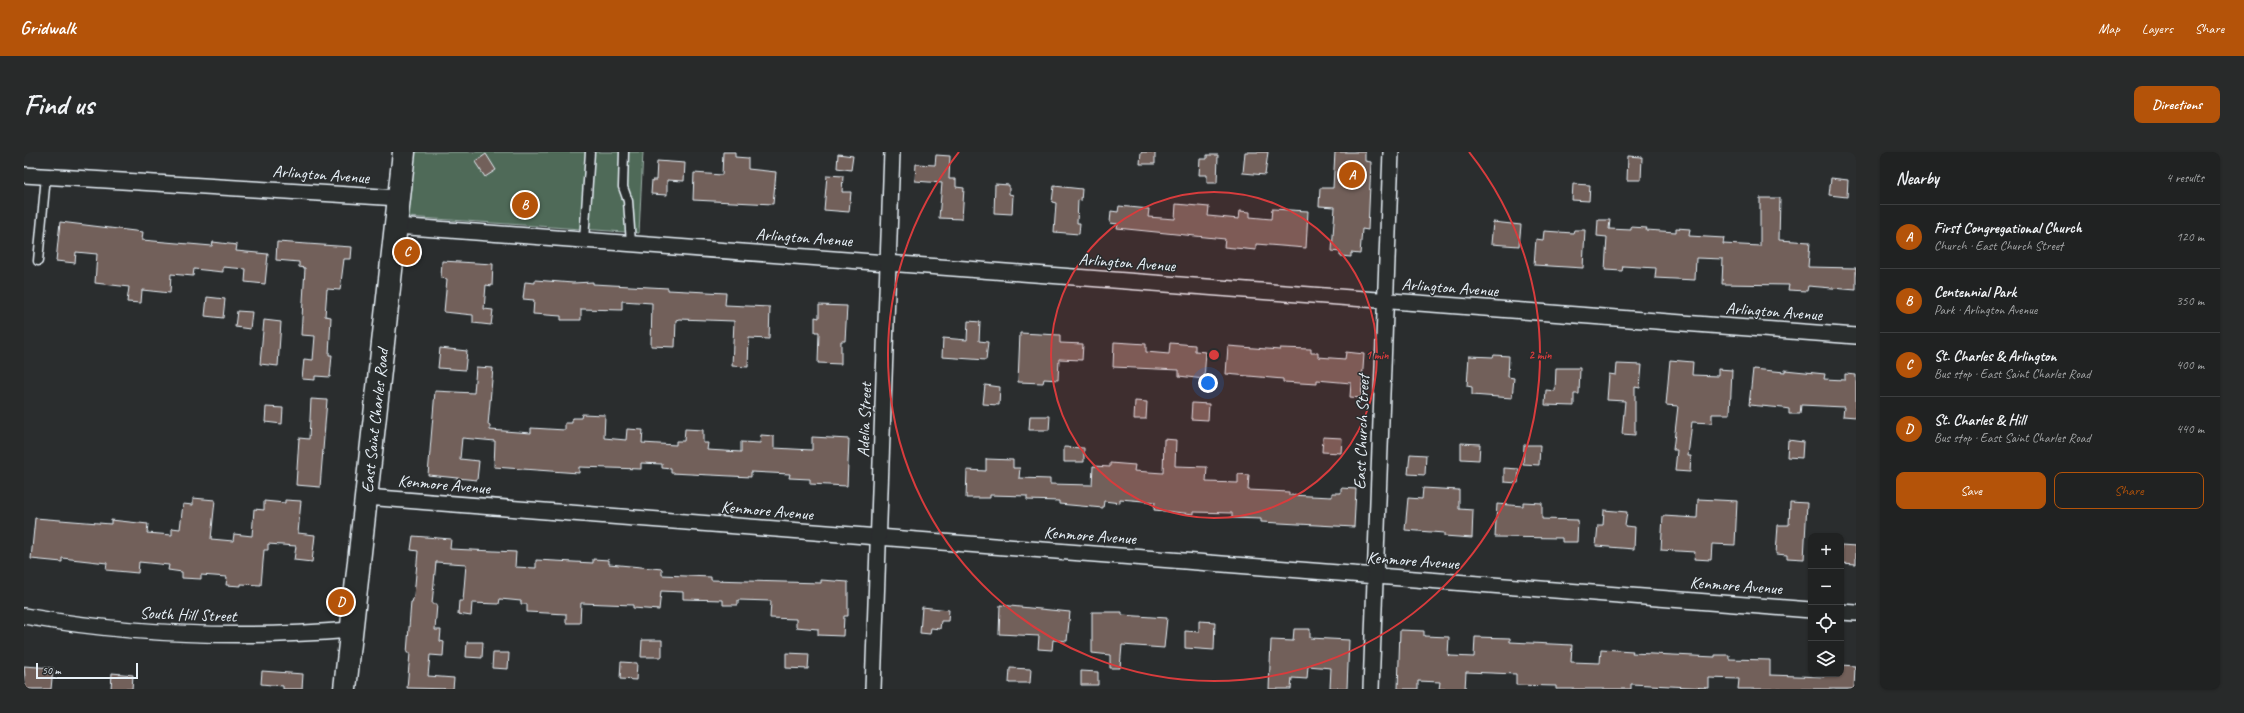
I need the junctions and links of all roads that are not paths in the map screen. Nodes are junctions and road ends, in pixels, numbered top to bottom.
1 (404, 152) edge
2 (590, 152) edge
3 (624, 152) edge
4 (892, 152) edge
5 (1391, 152) edge
6 (24, 175) edge
7 (46, 176) junction
8 (399, 198) junction
9 (396, 226) junction
10 (584, 240) junction
11 (631, 243) junction
12 (38, 261) dead end
13 (888, 263) junction
14 (1385, 301) junction
15 (1856, 336) edge
16 (366, 497) junction
17 (879, 538) junction
18 (1375, 576) junction
19 (1808, 610) edge
20 (1844, 612) edge
21 (1856, 613) edge
22 (24, 616) edge
23 (351, 630) junction
24 (345, 689) edge
25 (873, 689) edge
26 (1371, 689) edge

1 - 8 main road, East Saint Charles Road
2 - 10 lane
3 - 11 lane
4 - 13 street, Adelia Street
5 - 14 street, East Church Street
6 - 7 street, Arlington Avenue
7 - 8 street, Arlington Avenue
7 - 12 lane
8 - 9 main road, East Saint Charles Road
9 - 10 street, Arlington Avenue
9 - 16 main road, East Saint Charles Road
10 - 11 street, Arlington Avenue
11 - 13 street, Arlington Avenue
13 - 14 street, Arlington Avenue
13 - 17 street, Adelia Street
14 - 15 street, Arlington Avenue
14 - 18 street, East Church Street
16 - 17 street, Kenmore Avenue
16 - 23 main road, East Saint Charles Road
17 - 18 street, Kenmore Avenue
17 - 25 street, Adelia Street
18 - 19 street, Kenmore Avenue
18 - 26 street, East Church Street
20 - 21 street
22 - 23 street, South Hill Street
23 - 24 main road, East Saint Charles Road

